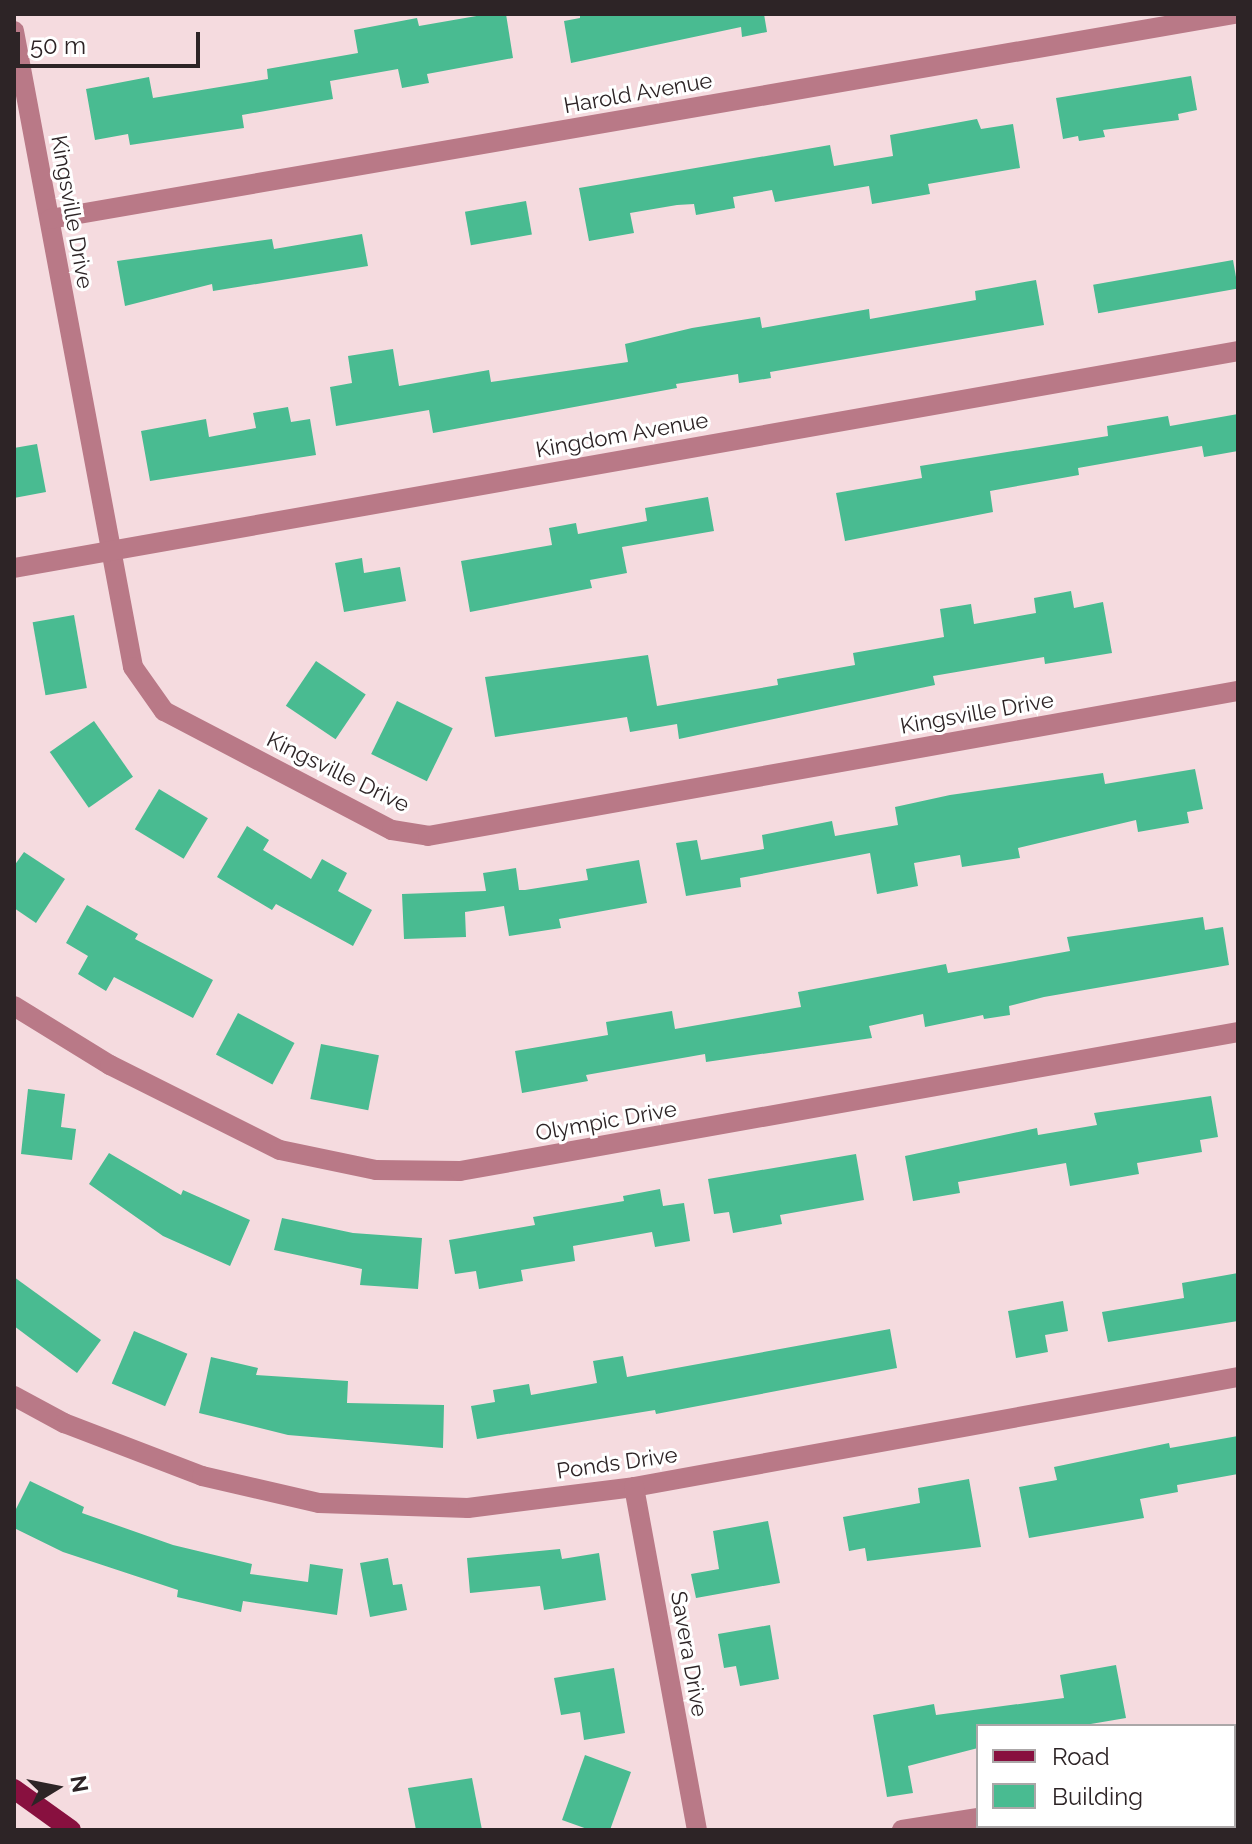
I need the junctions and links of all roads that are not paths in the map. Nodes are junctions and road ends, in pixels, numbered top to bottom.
1 (1234, 14) edge
2 (14, 31) edge
3 (50, 219) junction
4 (1238, 351) edge
5 (108, 550) junction
6 (14, 568) edge
7 (1238, 691) edge
8 (14, 1006) edge
9 (1238, 1032) edge
10 (1238, 1377) edge
11 (14, 1396) edge
12 (634, 1487) junction
13 (14, 1789) edge
14 (976, 1818) edge
15 (71, 1830) edge
16 (697, 1830) edge
17 (902, 1830) edge

1 - 3 street, Harold Avenue
2 - 3 street, Kingsville Drive
3 - 5 street, Kingsville Drive
4 - 5 street, Kingdom Avenue
5 - 6 street, Kingdom Avenue
5 - 7 street, Kingsville Drive
8 - 9 street, Olympic Drive
10 - 12 street, Ponds Drive
11 - 12 street, Ponds Drive
12 - 16 street, Savera Drive
13 - 15 main road
14 - 17 street

